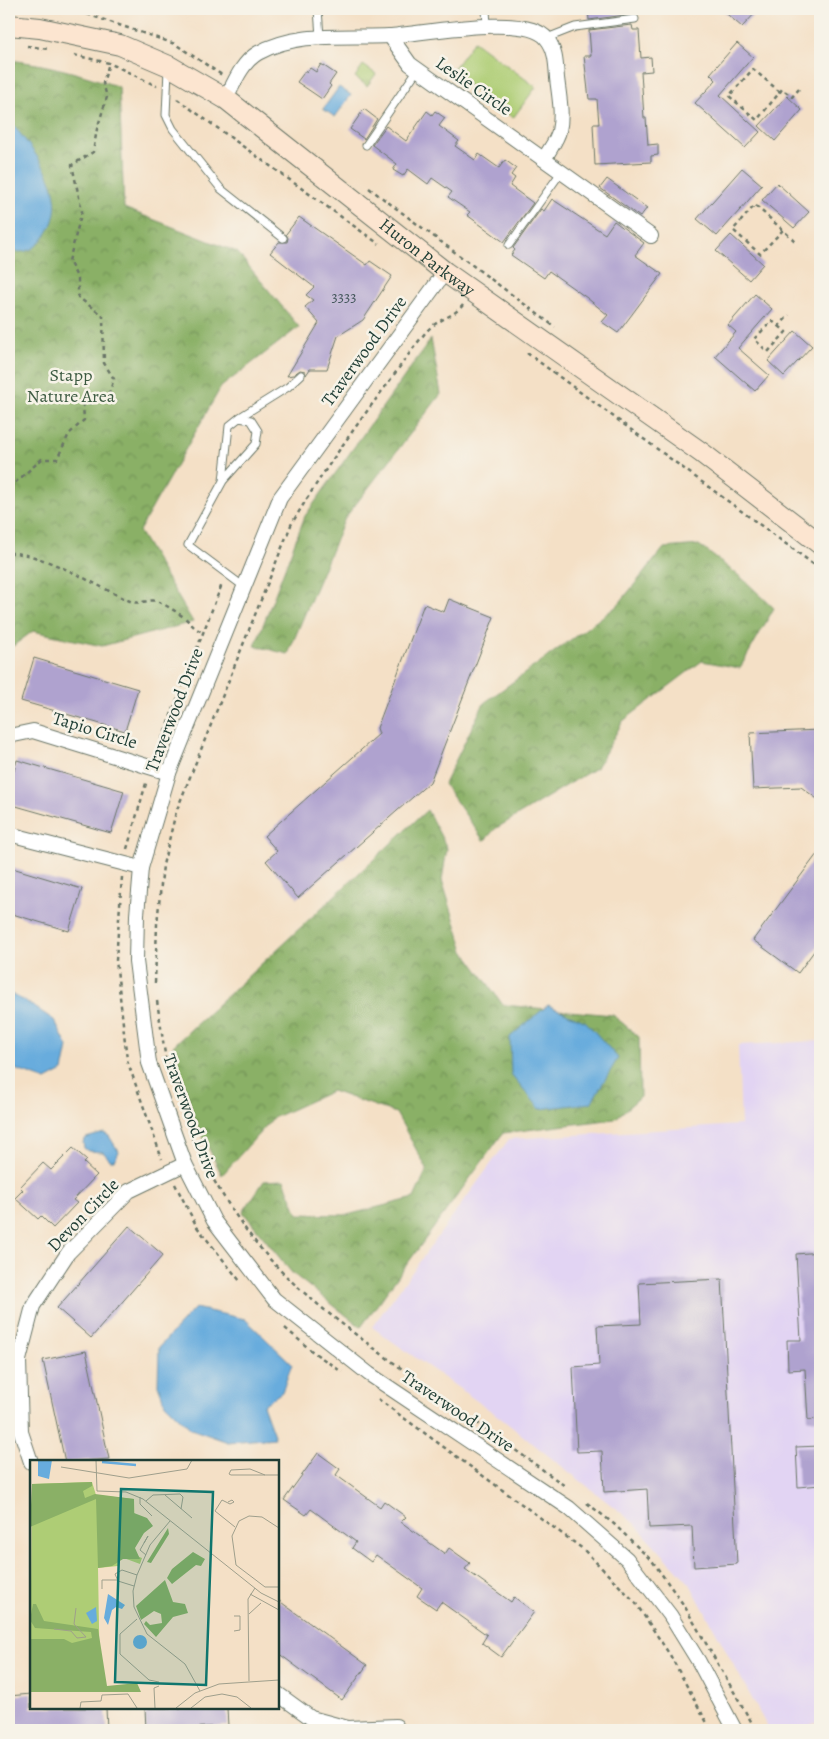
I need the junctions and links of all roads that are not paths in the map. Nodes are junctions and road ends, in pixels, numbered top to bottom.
1 (318, 9) edge
2 (486, 9) edge
3 (635, 20) dead end
4 (9, 25) edge
5 (487, 26) junction
6 (390, 36) junction
7 (320, 37) junction
8 (547, 38) junction
9 (169, 66) junction
10 (418, 69) junction
11 (226, 99) junction
12 (366, 145) dead end
13 (544, 158) junction
14 (562, 171) junction
15 (651, 236) dead end
16 (282, 238) dead end
17 (509, 245) dead end
18 (445, 272) junction
19 (301, 375) dead end
20 (239, 418) junction
21 (223, 481) junction
22 (820, 544) edge
23 (243, 586) junction
24 (9, 736) edge
25 (169, 772) junction
26 (9, 834) edge
27 (142, 868) junction
28 (185, 1164) junction
29 (30, 1460) edge
30 (279, 1695) edge
31 (396, 1726) dead end
32 (735, 1730) edge

1 - 7 lane
2 - 5 lane
3 - 8 lane
4 - 9 street, Huron Parkway
5 - 6 street, Leslie Circle
5 - 8 street, Leslie Circle
6 - 7 street, Leslie Circle
6 - 10 street, Leslie Circle
7 - 11 street, Leslie Circle
8 - 13 street
9 - 11 street, Huron Parkway
9 - 16 lane
10 - 12 lane
10 - 13 street, Leslie Circle
11 - 18 street, Huron Parkway
13 - 14 street, Leslie Circle
14 - 15 street, Leslie Circle
14 - 17 lane
18 - 22 street, Huron Parkway
18 - 23 street, Traverwood Drive
19 - 20 lane
20 - 21 lane
20 - 21 lane
21 - 23 lane
23 - 25 street, Traverwood Drive
24 - 25 street, Tapio Circle
25 - 27 street, Traverwood Drive
26 - 27 street
27 - 28 street, Traverwood Drive
28 - 29 street, Devon Circle
28 - 32 street, Traverwood Drive
30 - 31 street

